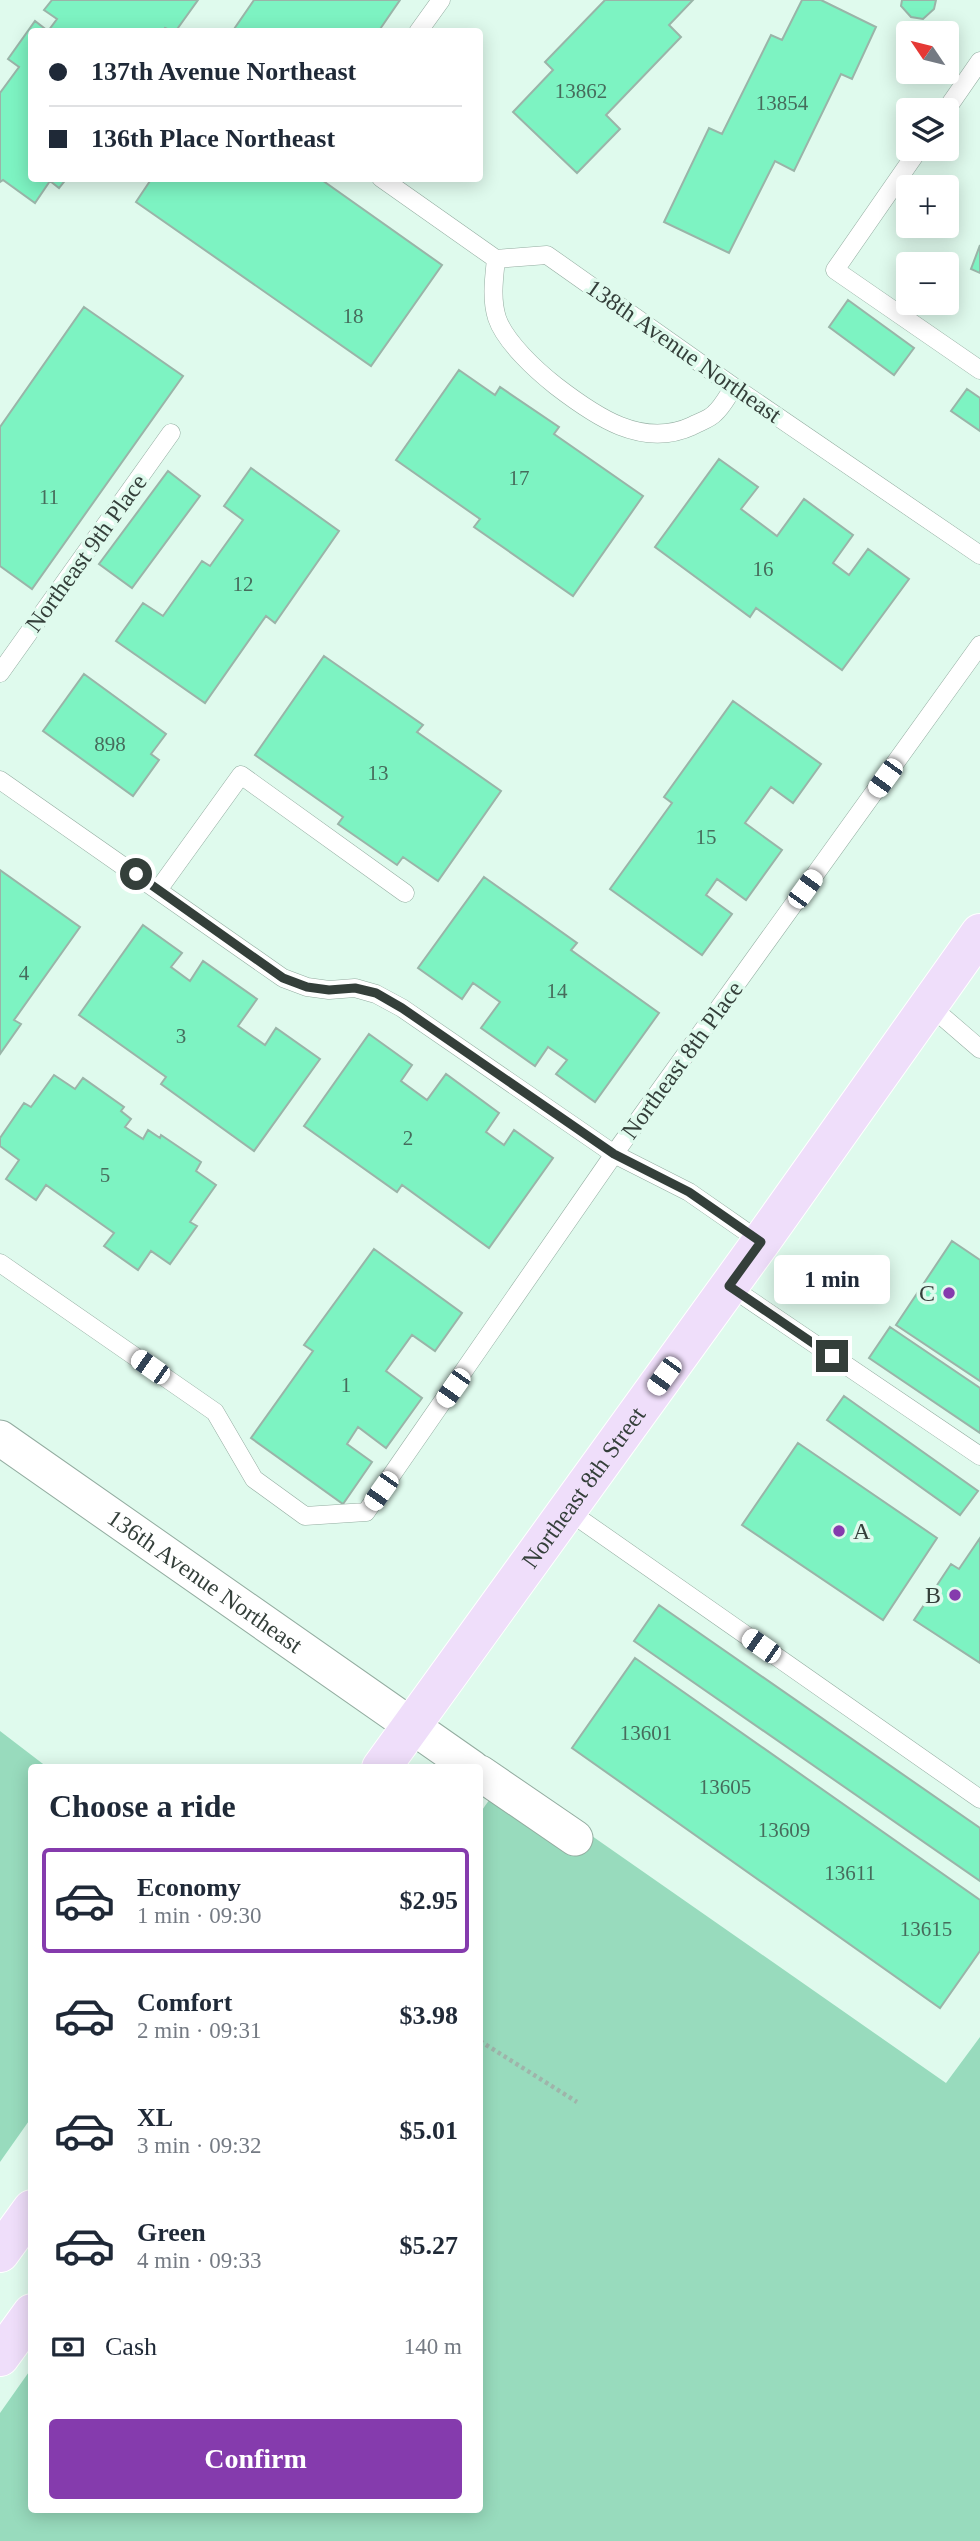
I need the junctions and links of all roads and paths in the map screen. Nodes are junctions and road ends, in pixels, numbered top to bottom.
1 (440, 0) edge
2 (421, 28) edge
3 (980, 61) edge
4 (954, 98) edge
5 (911, 161) edge
6 (387, 182) edge
7 (496, 259) junction
8 (980, 370) edge
9 (734, 387) junction
10 (171, 433) dead end
11 (980, 555) edge
12 (980, 645) edge
13 (0, 673) edge
14 (0, 780) edge
15 (158, 890) junction
16 (405, 893) dead end
17 (980, 933) edge
18 (929, 1005) junction
19 (980, 1049) edge
20 (614, 1154) junction
21 (761, 1242) junction
22 (0, 1262) edge
23 (729, 1286) junction
24 (0, 1438) edge
25 (980, 1457) edge
26 (567, 1510) junction
27 (411, 1724) junction
28 (384, 1764) edge
29 (466, 1764) edge
30 (483, 1775) edge
31 (980, 1799) edge
32 (575, 1838) dead end
33 (483, 2043) edge
34 (578, 2102) dead end
35 (28, 2214) edge
36 (0, 2253) edge
37 (28, 2318) edge
38 (0, 2357) edge

1 - 2 lane
3 - 4 lane
5 - 8 lane
6 - 7 lane
7 - 9 lane, 138th Avenue Northeast
7 - 9 lane
9 - 11 lane, 138th Avenue Northeast
10 - 13 lane, Northeast 9th Place
12 - 20 lane, Northeast 8th Place
14 - 15 lane
15 - 16 lane
15 - 20 lane
17 - 18 main road, Northeast 8th Street
18 - 19 lane
18 - 21 main road, Northeast 8th Street
20 - 21 lane
20 - 22 lane, Northeast 8th Place
21 - 23 main road, Northeast 8th Street
23 - 25 lane
23 - 26 main road, Northeast 8th Street
24 - 27 street, 136th Avenue Northeast
26 - 27 main road, Northeast 8th Street
26 - 31 lane
27 - 28 main road, Northeast 8th Street
27 - 29 street, 136th Avenue Northeast
30 - 32 street
33 - 34 path
35 - 36 main road
37 - 38 main road

